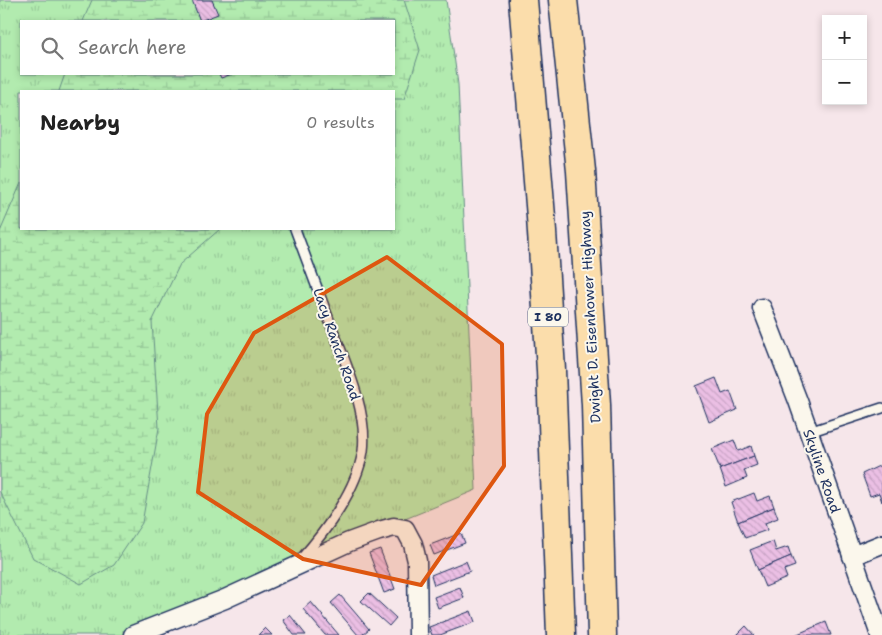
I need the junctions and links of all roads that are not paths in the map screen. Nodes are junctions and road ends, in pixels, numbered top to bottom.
1 (523, 0) edge
2 (563, 0) edge
3 (295, 230) edge
4 (762, 308) dead end
5 (882, 408) edge
6 (809, 432) junction
7 (882, 544) edge
8 (852, 556) junction
9 (293, 569) junction
10 (134, 635) edge
11 (418, 635) edge
12 (561, 635) edge
13 (602, 635) edge
14 (880, 635) edge

1 - 12 highway, I 80
2 - 13 highway, Dwight D. Eisenhower Highway
3 - 9 lane, Lacy Ranch Road
4 - 6 street, Skyline Road
5 - 6 lane
6 - 8 street, Skyline Road
7 - 8 street
8 - 14 street, Skyline Road
9 - 10 street, Lacy Ranch Road
9 - 11 street

